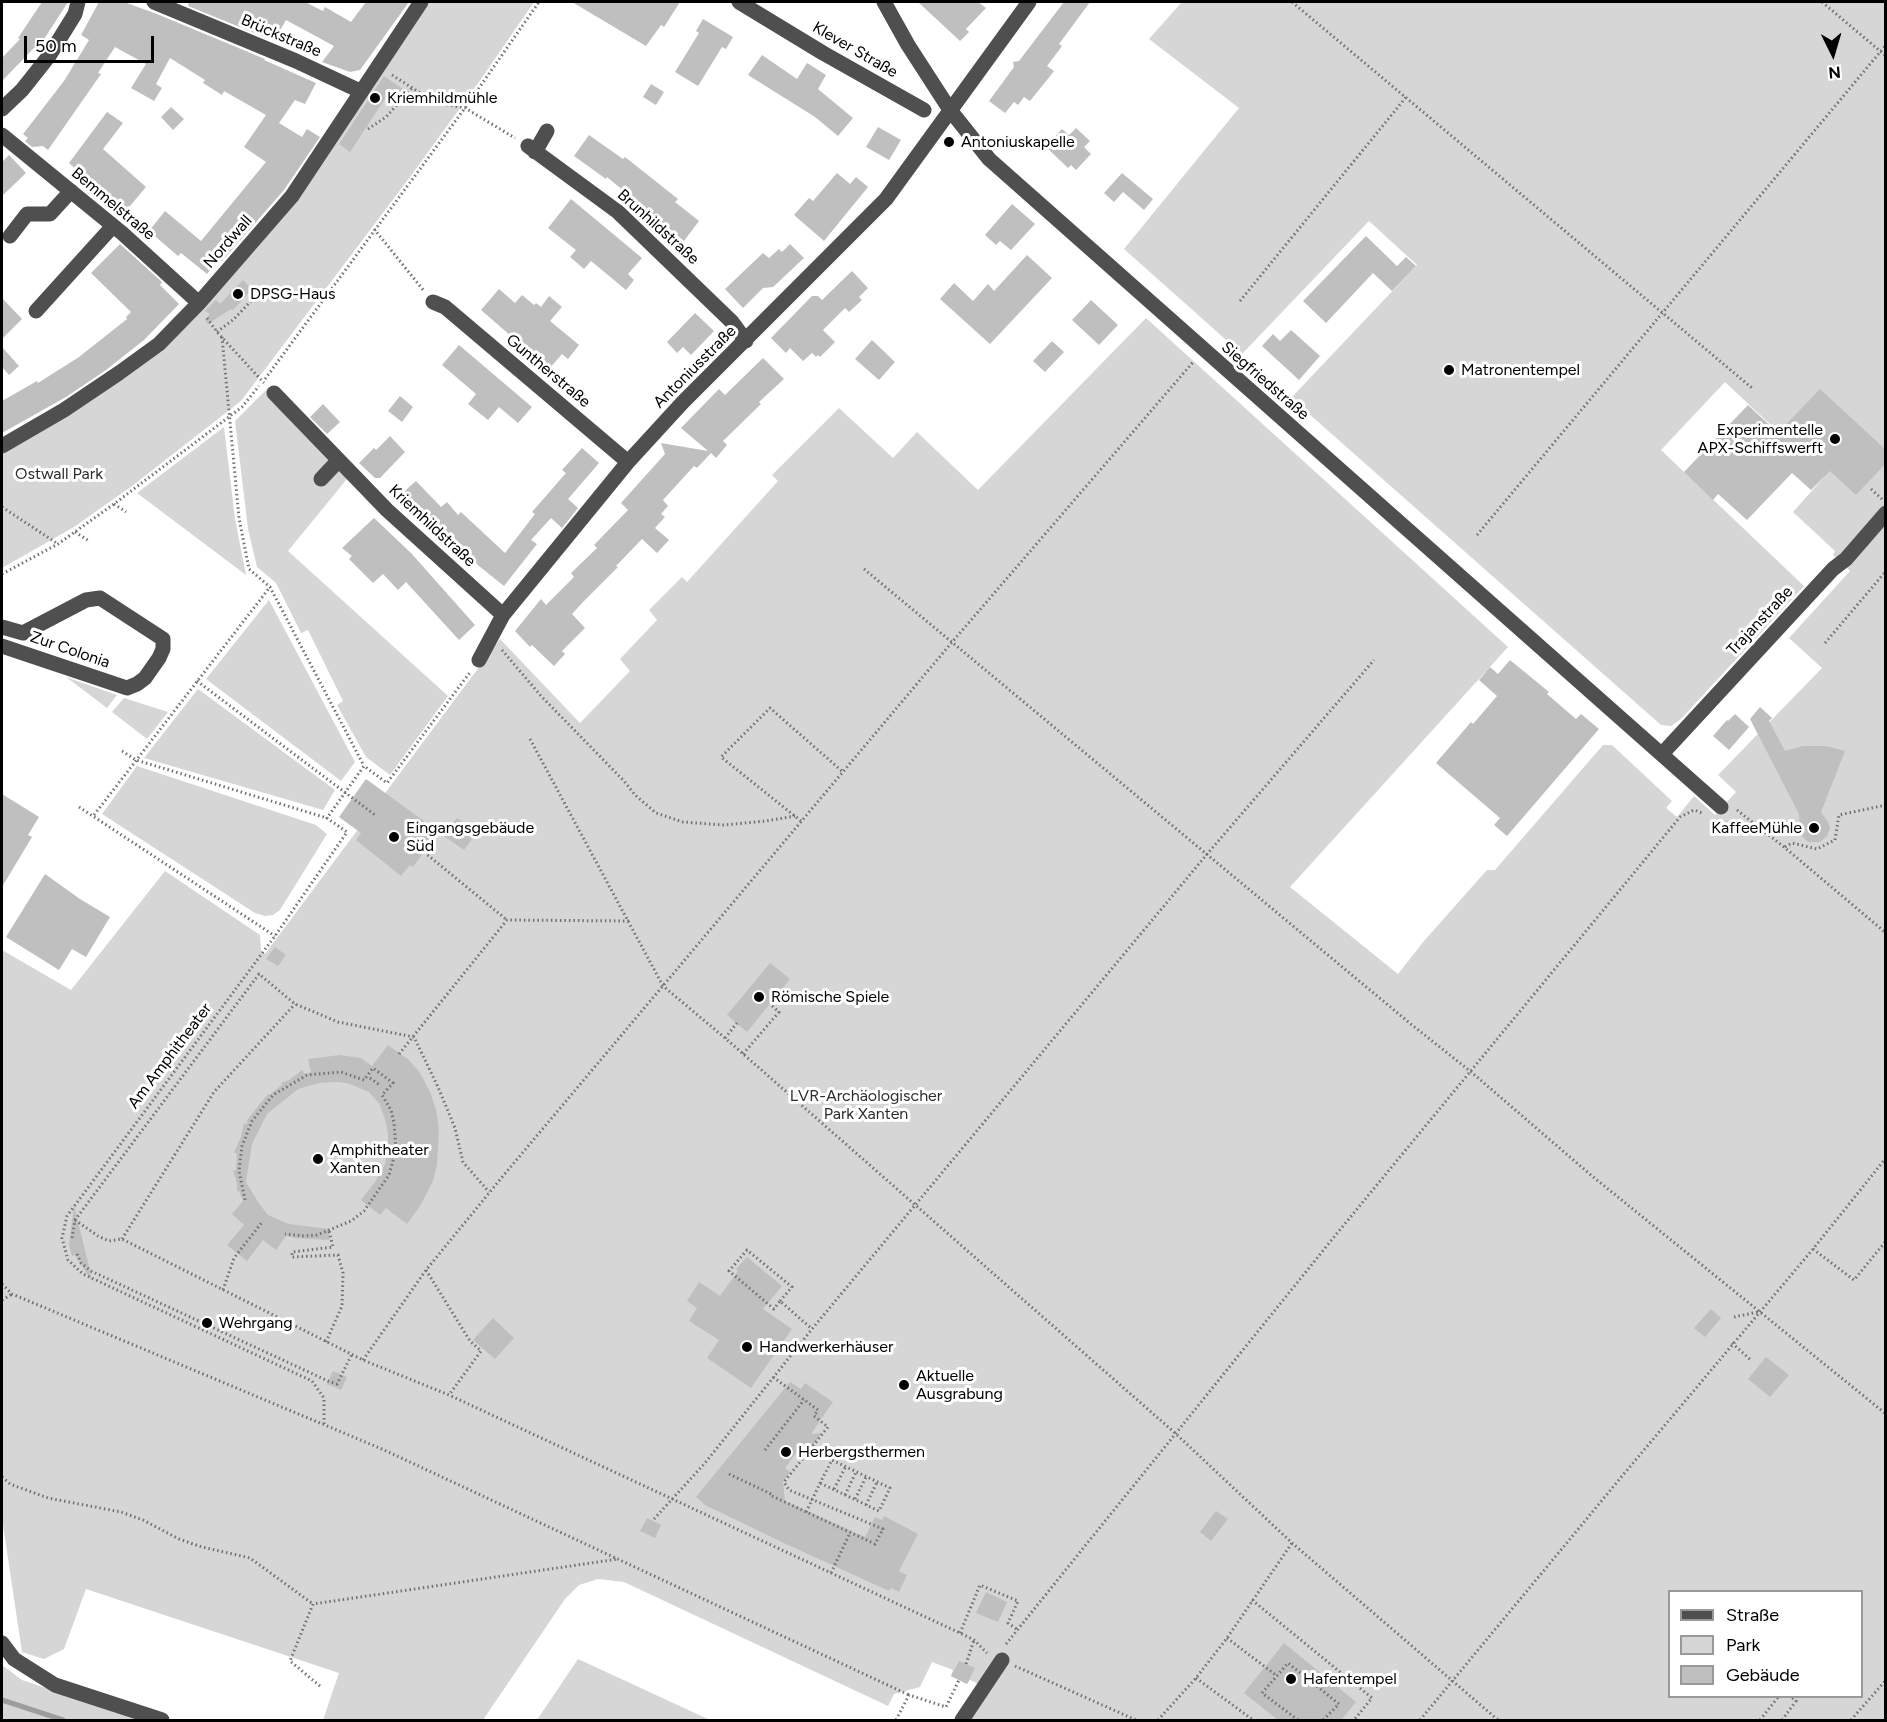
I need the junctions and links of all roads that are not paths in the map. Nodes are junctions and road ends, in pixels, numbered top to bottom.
1 (78, 2) edge
2 (154, 2) edge
3 (421, 2) edge
4 (739, 2) edge
5 (884, 2) edge
6 (1029, 2) edge
7 (360, 91) junction
8 (2, 109) edge
9 (924, 110) dead end
10 (950, 110) junction
11 (548, 131) dead end
12 (2, 135) edge
13 (71, 191) junction
14 (113, 226) junction
15 (10, 236) dead end
16 (199, 303) junction
17 (438, 309) road end
18 (36, 311) dead end
19 (746, 341) junction
20 (274, 393) dead end
21 (2, 446) edge
22 (338, 461) junction
23 (628, 462) junction
24 (321, 479) dead end
25 (1886, 513) edge
26 (503, 615) junction
27 (2, 627) edge
28 (2, 646) edge
29 (479, 660) road end
30 (1662, 754) junction
31 (1721, 807) dead end
32 (2, 1643) edge
33 (1002, 1660) road end
34 (162, 1720) edge
35 (962, 1720) edge

1 - 8 street
2 - 7 street, Brückstraße
3 - 7 street, Nordwall
4 - 9 street, Klever Straße
5 - 10 street, Siegfriedstraße
6 - 10 street, Antoniusstraße
7 - 16 street, Nordwall
10 - 19 street, Antoniusstraße
10 - 30 street, Siegfriedstraße
11 - 19 street, Brunhildstraße
12 - 13 street, Bemmelstraße
13 - 14 street, Bemmelstraße
13 - 15 street
14 - 16 street, Bemmelstraße
14 - 18 street
16 - 21 street, Nordwall
17 - 23 street, Guntherstraße
19 - 23 street, Antoniusstraße
20 - 22 street, Kriemhildstraße
22 - 24 street
22 - 26 street, Kriemhildstraße
23 - 26 street, Antoniusstraße
25 - 30 street, Trajanstraße
26 - 29 street, Antoniusstraße
27 - 28 street, Zur Colonia
30 - 31 street, Siegfriedstraße
32 - 34 street
33 - 35 street

